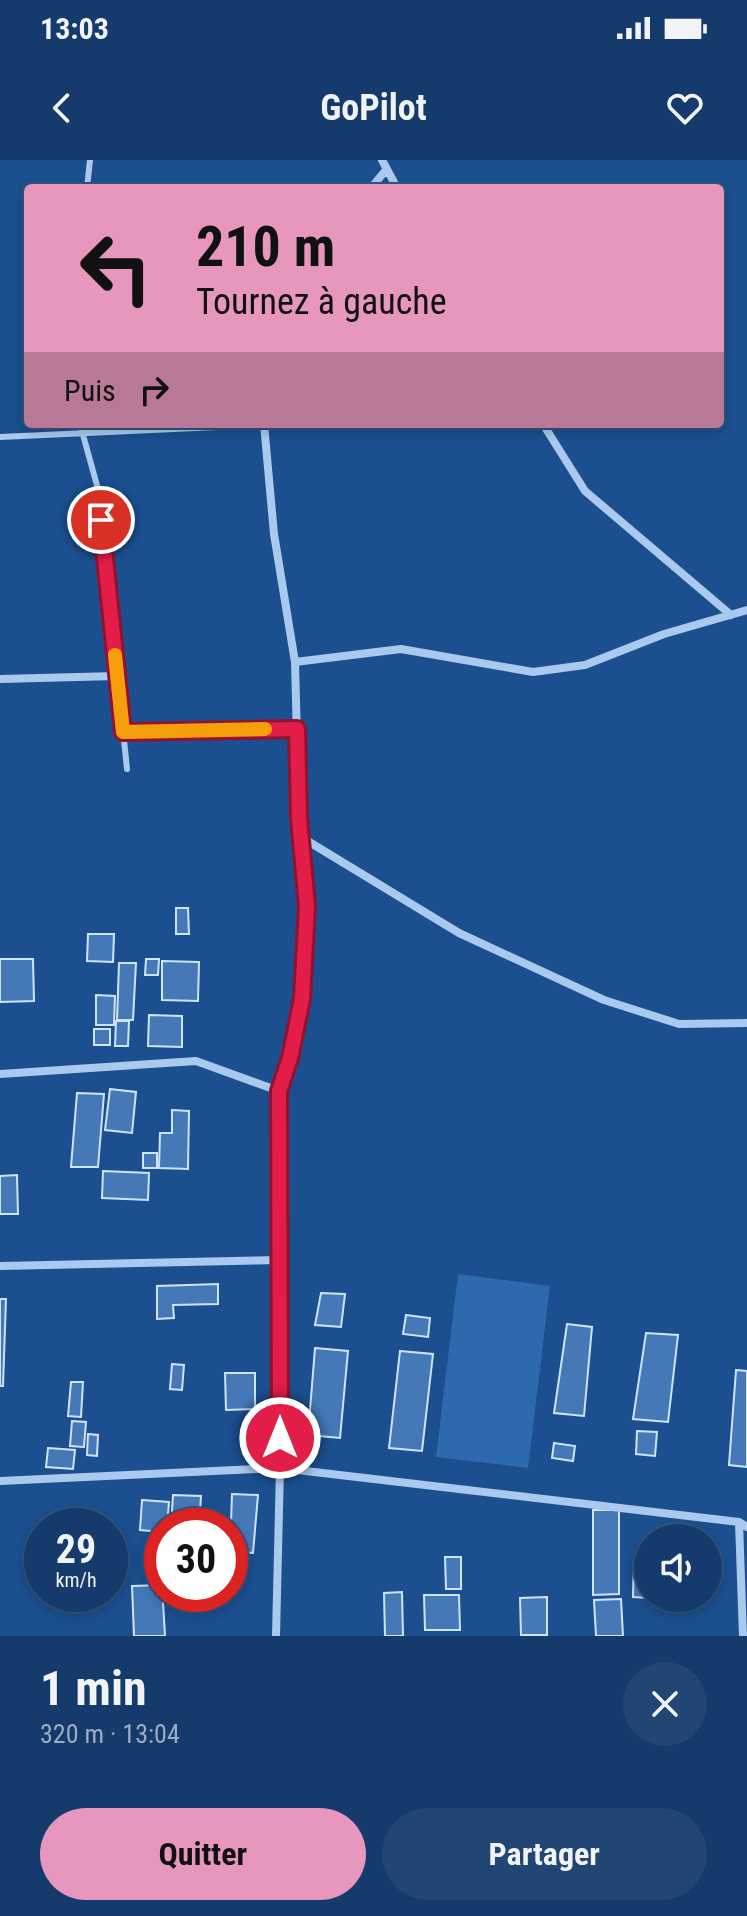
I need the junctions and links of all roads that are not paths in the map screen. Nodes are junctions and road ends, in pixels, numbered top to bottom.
1 (90, 160) edge
2 (382, 160) edge
3 (386, 170) junction
4 (87, 184) edge
5 (374, 184) edge
6 (395, 184) edge
7 (81, 428) edge
8 (184, 428) edge
9 (264, 428) edge
10 (546, 428) edge
11 (83, 433) junction
12 (0, 437) edge
13 (747, 610) edge
14 (731, 615) junction
15 (295, 662) junction
16 (117, 676) junction
17 (0, 679) edge
18 (297, 729) junction
19 (123, 732) junction
20 (127, 769) dead end
21 (301, 837) junction
22 (747, 1023) edge
23 (0, 1074) edge
24 (279, 1091) junction
25 (281, 1260) junction
26 (0, 1266) edge
27 (280, 1468) junction
28 (0, 1481) edge
29 (743, 1524) edge
30 (276, 1636) edge
31 (743, 1636) edge

1 - 4 lane
2 - 3 street
3 - 5 street
3 - 6 street
7 - 11 lane
8 - 11 lane
9 - 15 street
10 - 14 street
11 - 12 lane
11 - 16 lane
13 - 14 street
14 - 15 street
15 - 18 street
16 - 17 street
16 - 19 lane
18 - 19 street
18 - 21 street
19 - 20 lane
21 - 22 street
21 - 24 street
23 - 24 street
24 - 25 street
25 - 26 street
25 - 27 street
27 - 28 street
27 - 29 street
27 - 30 street
29 - 31 street

